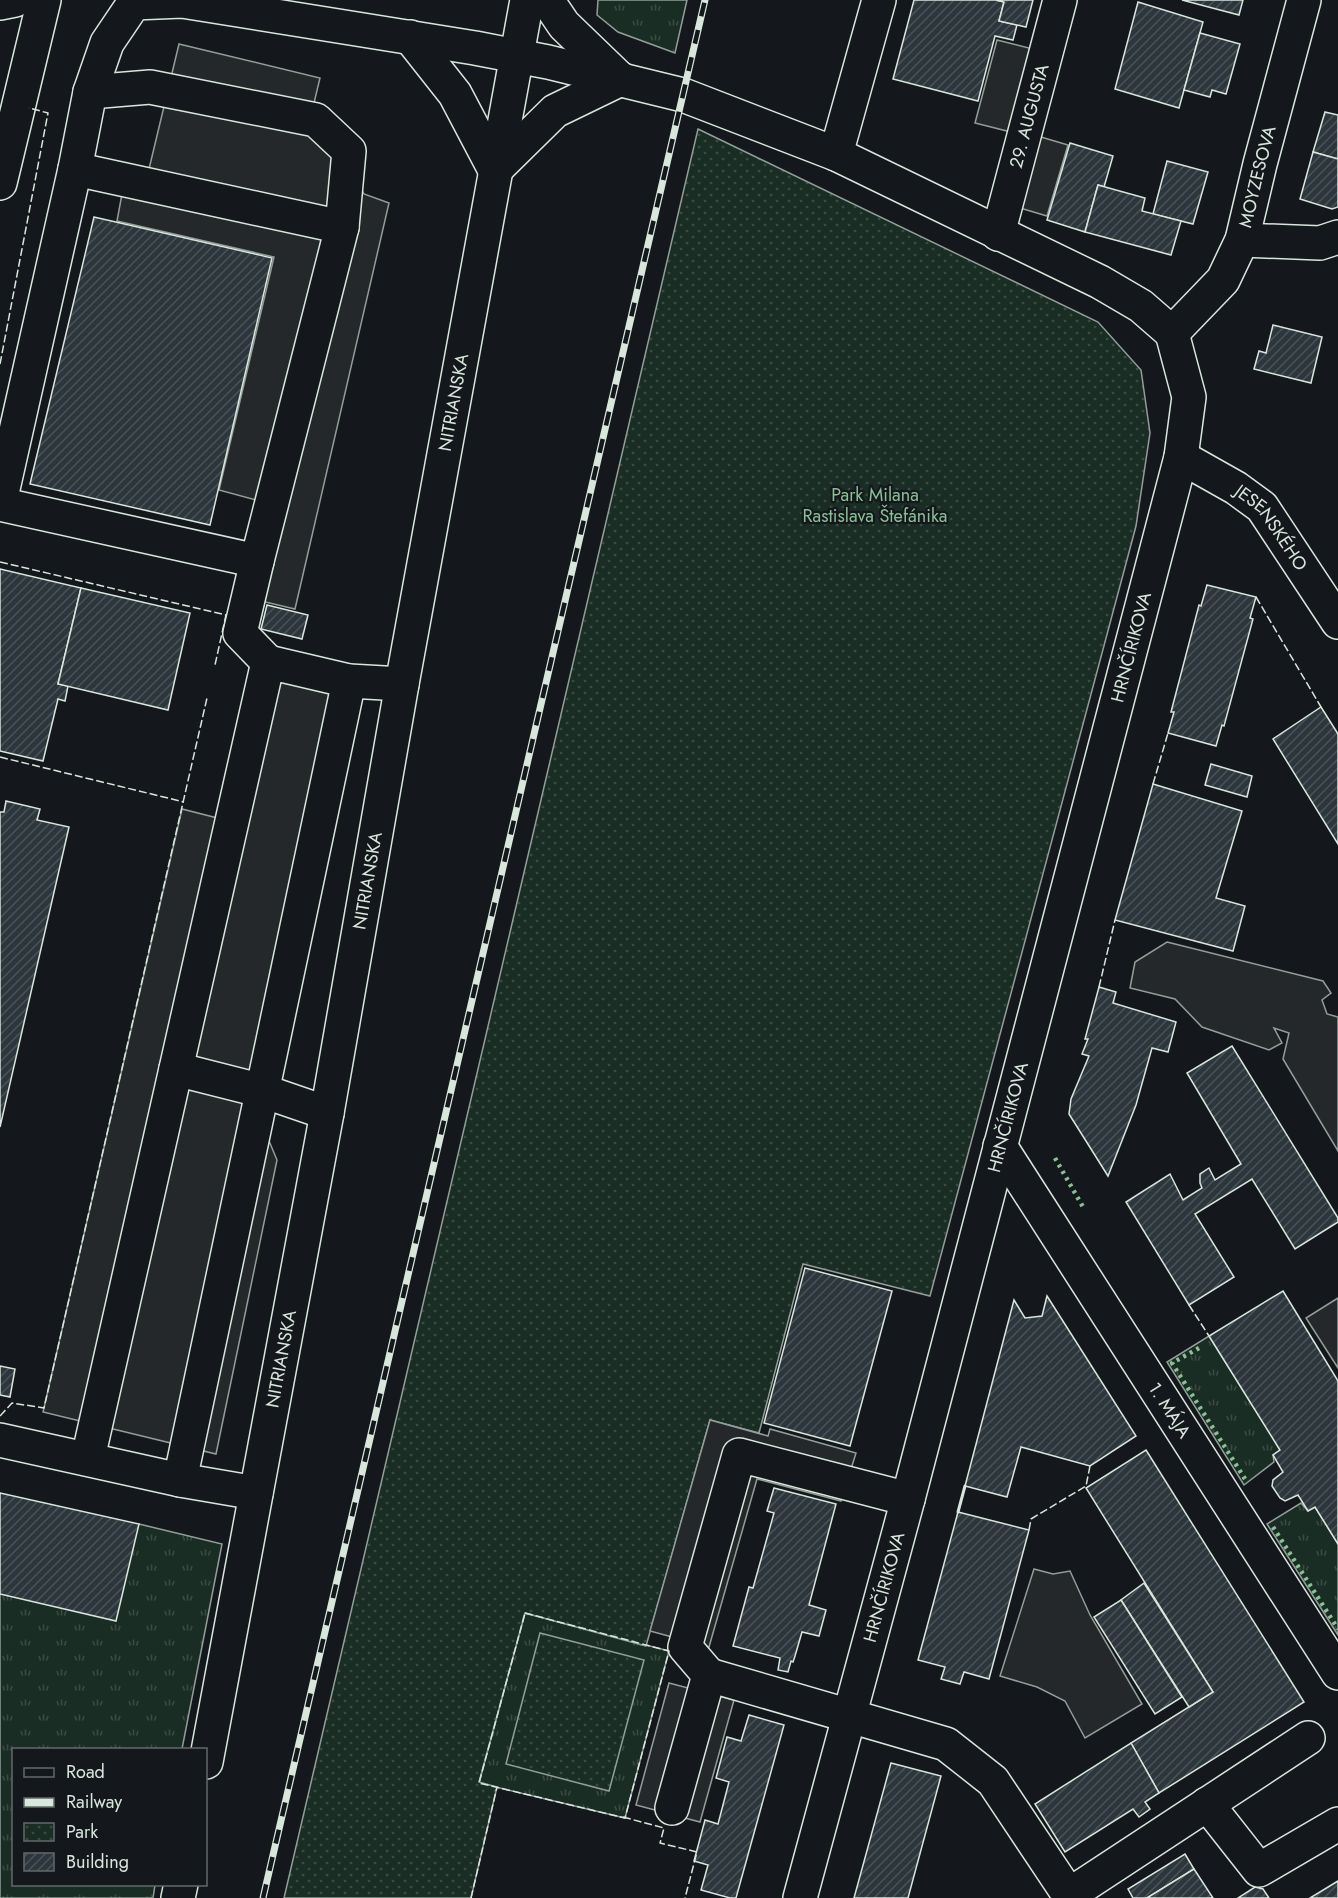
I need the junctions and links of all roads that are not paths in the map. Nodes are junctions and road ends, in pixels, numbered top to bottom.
1 (15, 0) edge
2 (44, 0) edge
3 (527, 0) edge
4 (547, 0) edge
5 (879, 0) edge
6 (1060, 0) edge
7 (1304, 0) edge
8 (121, 1) edge
9 (182, 1) edge
10 (0, 3) edge
11 (332, 12) edge
12 (410, 37) junction
13 (515, 56) junction
14 (621, 79) junction
15 (90, 92) junction
16 (836, 154) junction
17 (75, 169) junction
18 (495, 170) junction
19 (0, 183) edge
20 (342, 227) junction
21 (998, 234) junction
22 (1338, 237) edge
23 (1242, 240) junction
24 (1172, 333) junction
25 (1181, 457) junction
26 (0, 503) edge
27 (257, 561) junction
28 (1338, 622) edge
29 (268, 662) junction
30 (349, 681) junction
31 (402, 684) junction
32 (176, 1069) junction
33 (263, 1091) junction
34 (327, 1113) junction
35 (1000, 1146) junction
36 (0, 1440) edge
37 (87, 1458) junction
38 (180, 1480) junction
39 (256, 1493) junction
40 (908, 1498) junction
41 (1338, 1673) edge
42 (709, 1676) junction
43 (848, 1716) junction
44 (1308, 1737) dead end
45 (207, 1757) edge
46 (1207, 1804) junction
47 (672, 1808) dead end
48 (1338, 1824) edge
49 (800, 1898) edge

1 - 10 street
2 - 19 street
3 - 13 street, NITRIANSKA
4 - 14 street
5 - 16 street
6 - 21 street, 29. AUGUSTA
7 - 23 street, MOYZESOVA
8 - 9 street
8 - 15 street
9 - 11 street
11 - 12 street
12 - 13 street
12 - 18 street
13 - 14 street
13 - 18 street, NITRIANSKA
14 - 16 street
14 - 18 street
15 - 17 street
15 - 20 street
16 - 21 street
17 - 20 street
17 - 26 street
18 - 31 street, NITRIANSKA
20 - 27 street
21 - 24 street
22 - 23 street
23 - 24 street, MOYZESOVA
24 - 25 street, HRNČÍRIKOVA
25 - 28 street, JESENSKÉHO
25 - 35 street, HRNČÍRIKOVA
26 - 27 street
27 - 29 street
29 - 30 street
29 - 32 street
30 - 31 street
30 - 33 street
31 - 34 street, NITRIANSKA
32 - 33 street
32 - 37 street
33 - 34 street
33 - 38 street
34 - 39 street, NITRIANSKA
35 - 40 street, HRNČÍRIKOVA
35 - 41 street, 1. MÁJA
36 - 37 street
37 - 38 street
38 - 39 street
39 - 45 street, NITRIANSKA
40 - 42 street
40 - 43 street, HRNČÍRIKOVA
42 - 43 street
42 - 47 street
43 - 46 street
43 - 49 street, HRNČÍRIKOVA
44 - 46 street
46 - 48 street

